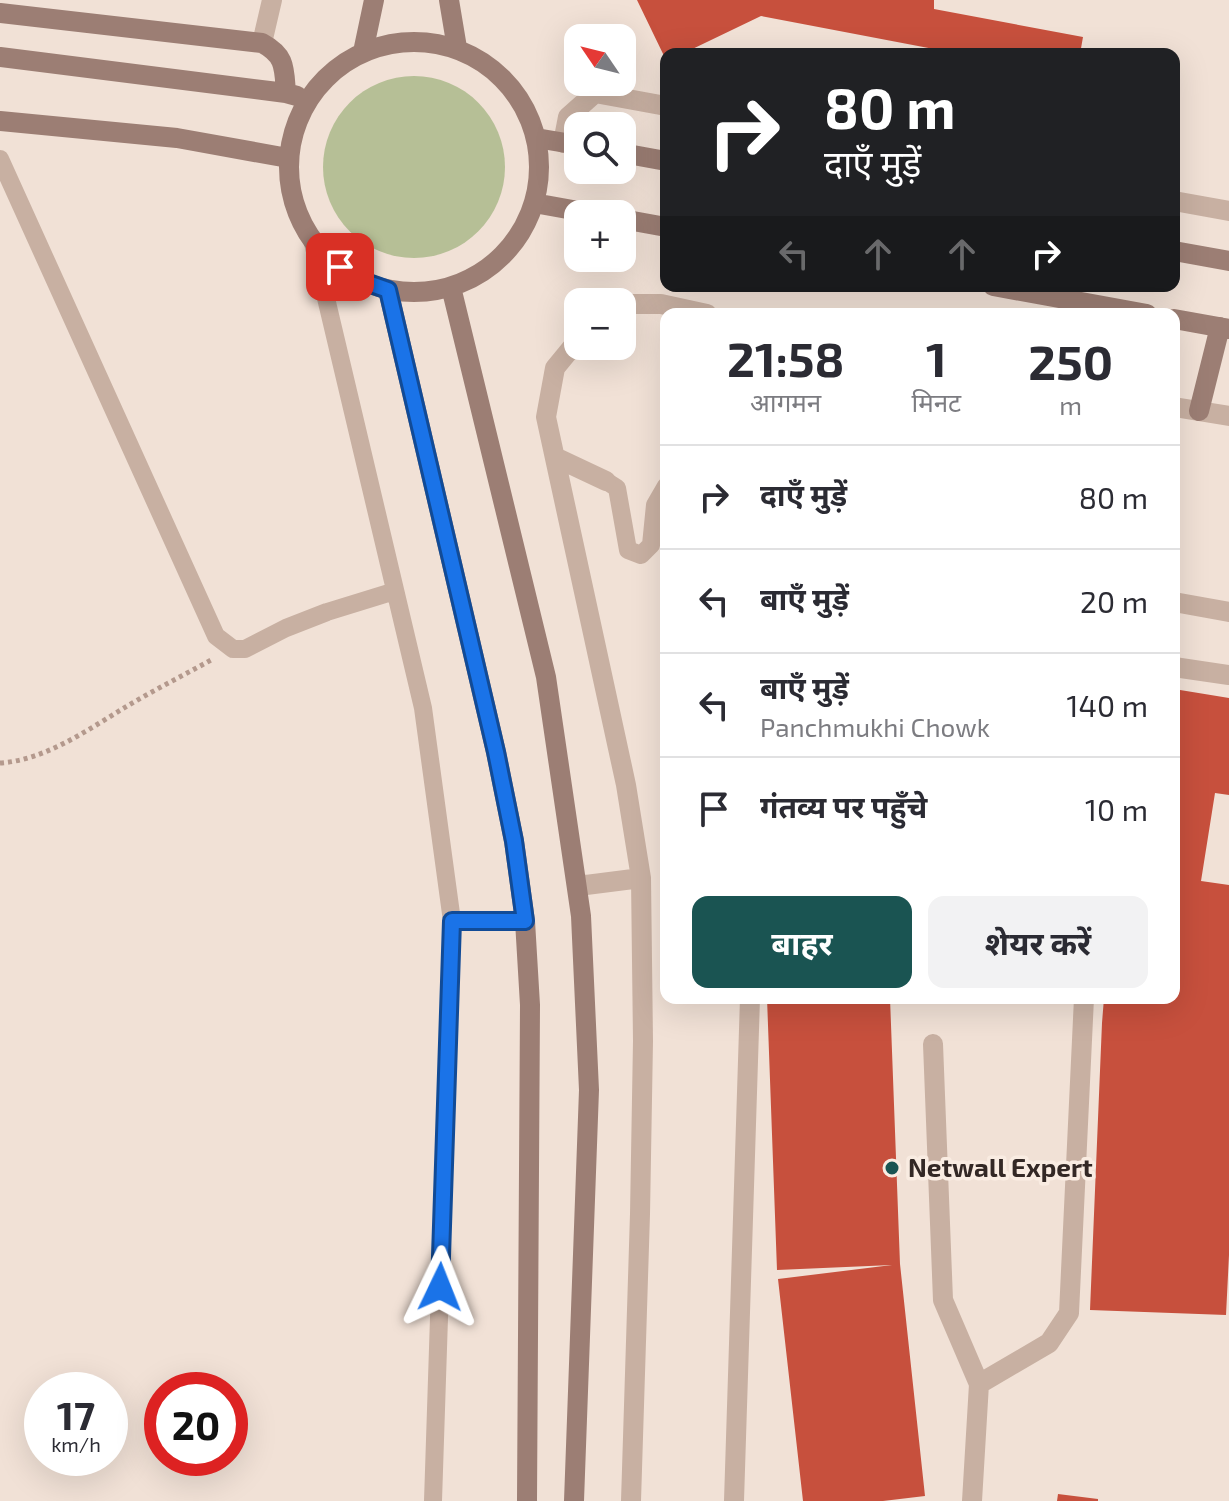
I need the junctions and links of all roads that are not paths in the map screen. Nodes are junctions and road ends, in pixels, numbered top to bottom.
1 (272, 0) edge
2 (374, 0) edge
3 (449, 0) edge
4 (0, 13) edge
5 (262, 43) junction
6 (457, 48) junction
7 (363, 52) junction
8 (0, 57) edge
9 (286, 93) junction
10 (308, 99) junction
11 (660, 105) edge
12 (574, 112) edge
13 (0, 121) edge
14 (536, 138) junction
15 (564, 143) edge
16 (636, 156) edge
17 (288, 158) junction
18 (0, 159) edge
19 (660, 160) edge
20 (1180, 202) edge
21 (534, 203) junction
22 (564, 208) edge
23 (1229, 211) edge
24 (636, 222) edge
25 (660, 226) edge
26 (312, 239) junction
27 (1180, 252) edge
28 (1229, 261) edge
29 (451, 287) junction
30 (388, 290) junction
31 (1026, 292) edge
32 (636, 304) edge
33 (679, 308) edge
34 (1114, 308) edge
35 (1180, 320) edge
36 (1224, 328) edge
37 (564, 357) edge
38 (1180, 408) edge
39 (1199, 411) junction
40 (1229, 416) edge
41 (555, 457) junction
42 (606, 481) joint
43 (660, 496) edge
44 (395, 591) junction
45 (1180, 603) edge
46 (1229, 612) edge
47 (1180, 668) edge
48 (1229, 675) edge
49 (641, 878) junction
50 (577, 884) junction
51 (465, 921) junction
52 (525, 921) junction
53 (750, 1004) edge
54 (1084, 1004) edge
55 (933, 1044) dead end
56 (979, 1384) junction
57 (433, 1501) edge
58 (527, 1501) edge
59 (574, 1501) edge
60 (631, 1501) edge
61 (734, 1501) edge
62 (972, 1501) edge

1 - 5 street
2 - 7 street
3 - 6 street
4 - 5 street
5 - 9 street
6 - 7 street
6 - 14 street
7 - 10 street
8 - 9 street
9 - 10 street
10 - 17 street
11 - 12 street
13 - 17 street
14 - 15 street
14 - 21 street
16 - 19 street
17 - 26 street
18 - 44 lane
20 - 23 street
21 - 22 street
21 - 29 street
24 - 25 street
26 - 30 street
26 - 44 lane
27 - 28 street
29 - 30 street
29 - 50 street
30 - 52 street
31 - 34 street
32 - 33 street
35 - 36 street
36 - 39 street
37 - 41 street
38 - 39 street
39 - 40 street
41 - 42 street
41 - 49 street
42 - 43 lane
44 - 51 lane
45 - 46 street
47 - 48 street
49 - 50 street
49 - 60 street
50 - 59 street
51 - 52 lane
51 - 57 lane
52 - 58 street
53 - 61 street
54 - 56 street
55 - 56 street
56 - 62 street

